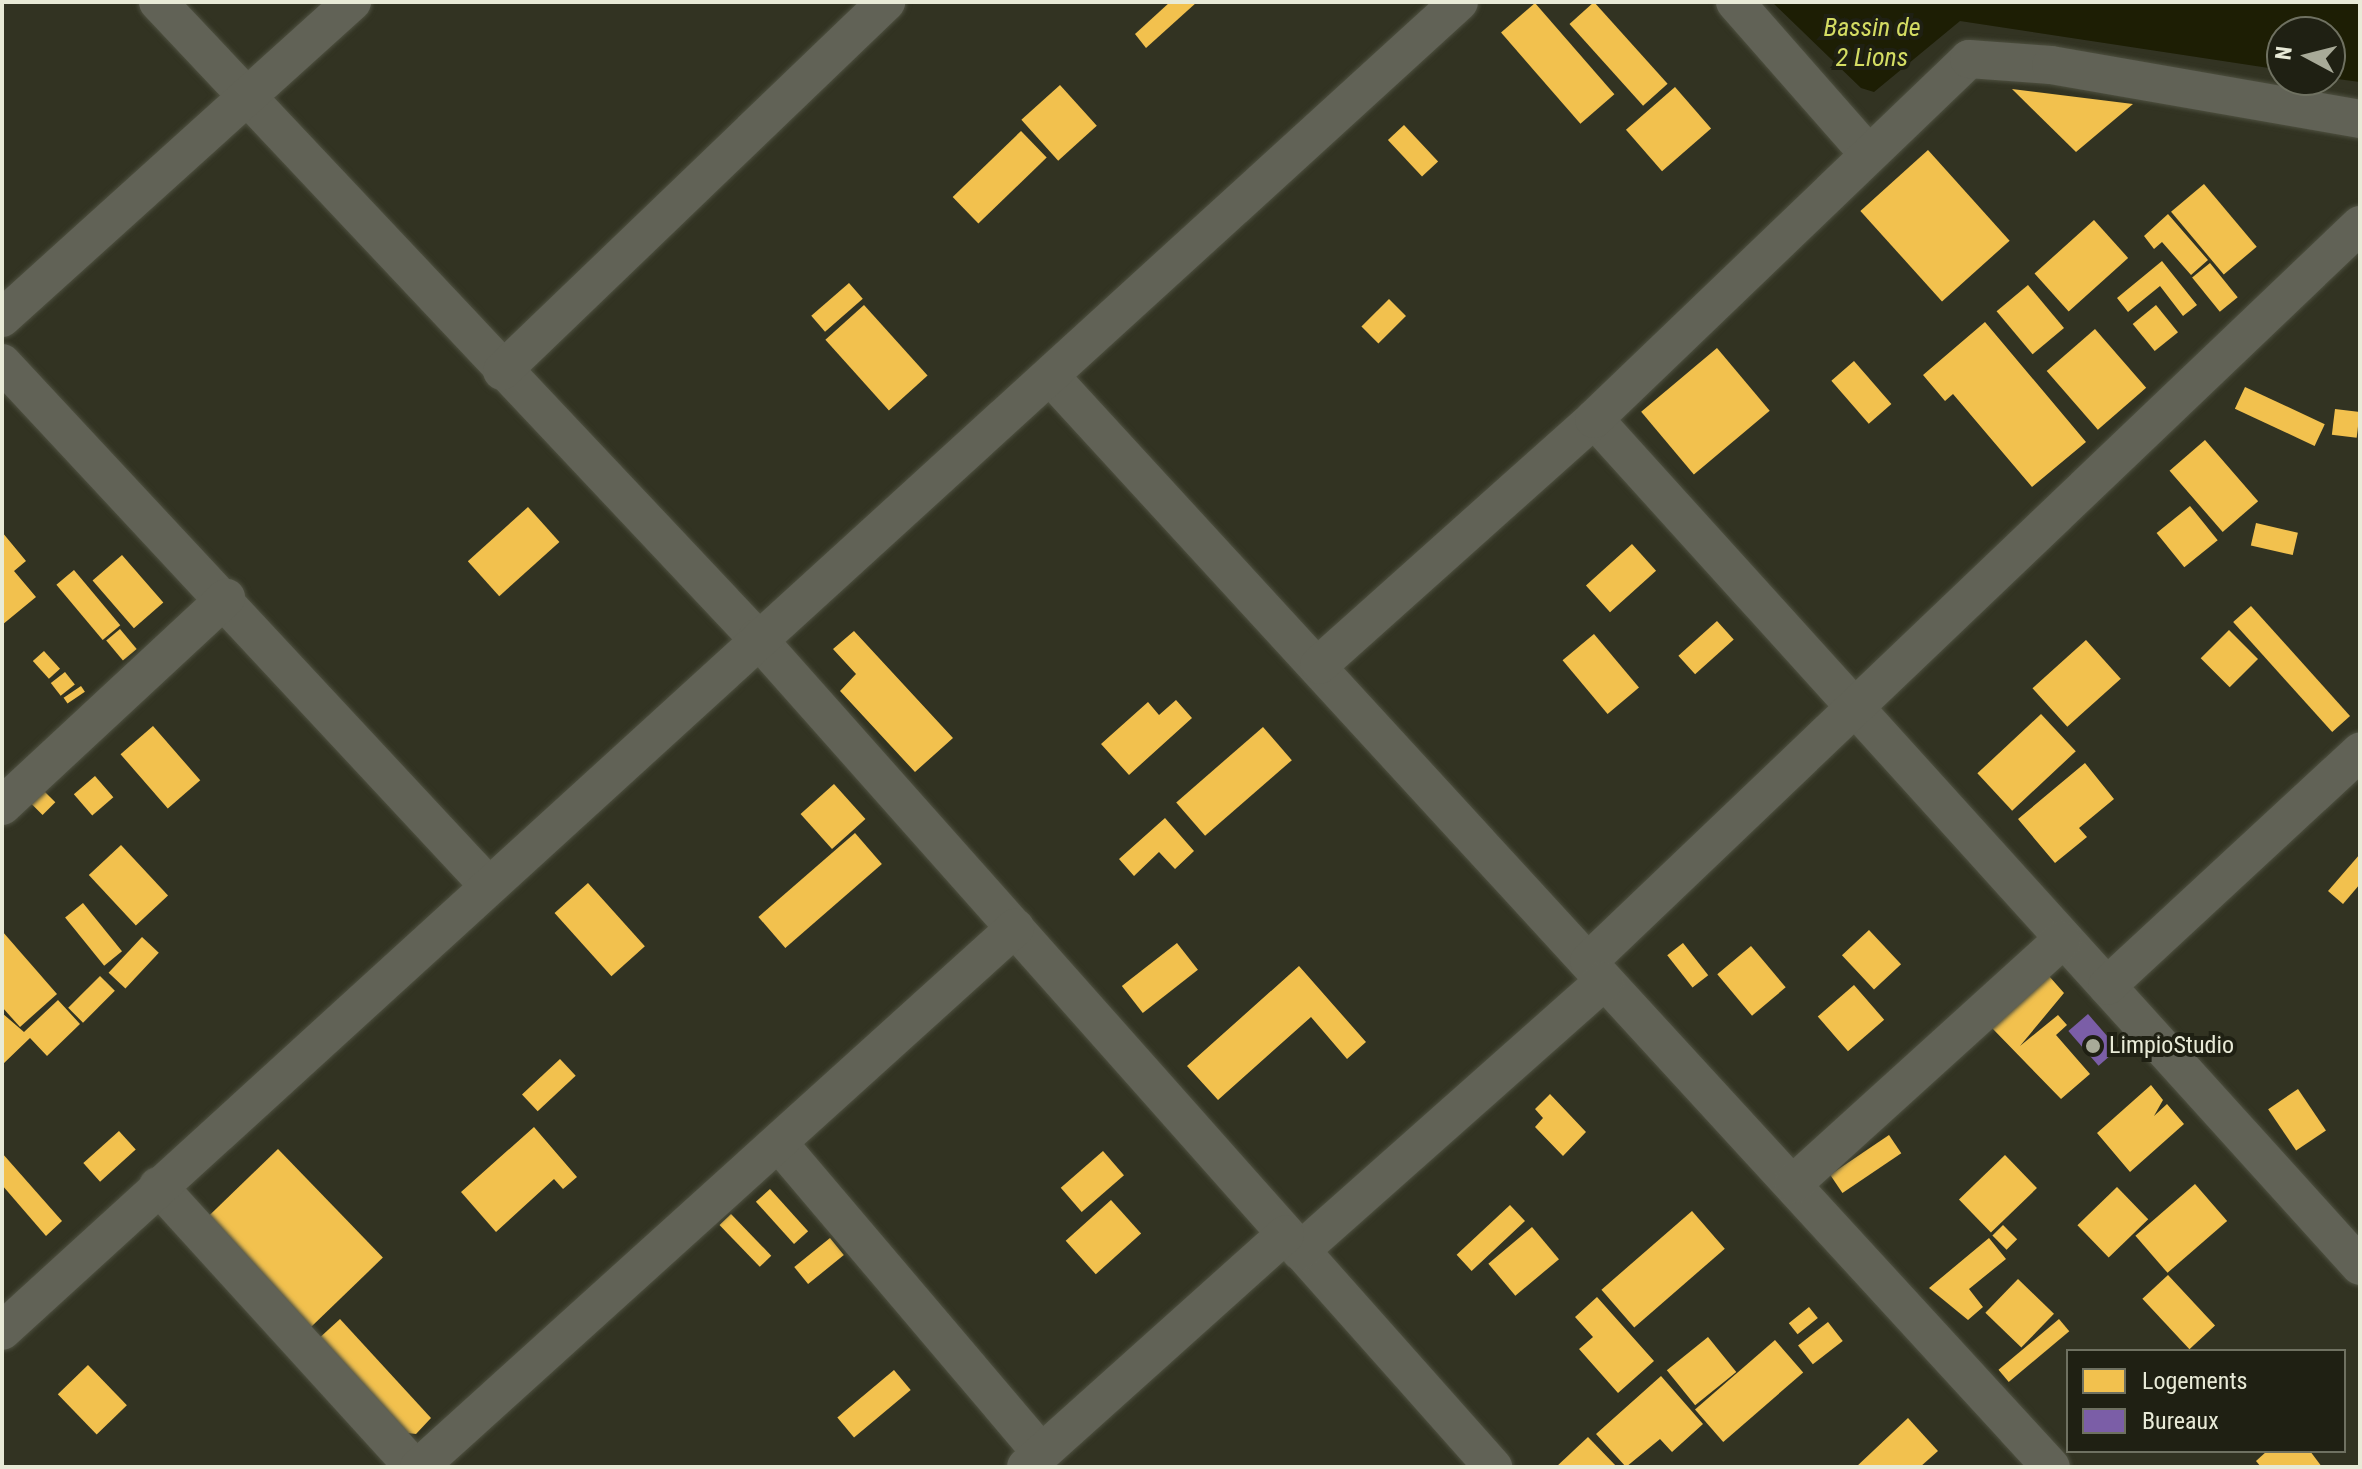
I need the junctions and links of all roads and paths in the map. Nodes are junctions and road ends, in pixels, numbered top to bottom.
1 (158, 2) edge
2 (352, 2) edge
3 (886, 2) edge
4 (1459, 2) edge
5 (1735, 2) edge
6 (248, 97) junction
7 (2360, 119) edge
8 (1865, 150) junction
9 (2360, 225) edge
10 (2, 318) edge
11 (2, 363) edge
12 (502, 371) junction
13 (1051, 377) junction
14 (1594, 419) junction
15 (226, 598) junction
16 (757, 638) junction
17 (1319, 665) junction
18 (1852, 708) junction
19 (2360, 752) edge
20 (2, 806) edge
21 (488, 885) junction
22 (1015, 928) junction
23 (2062, 940) junction
24 (1597, 971) junction
25 (2107, 986) junction
26 (781, 1146) junction
27 (1793, 1184) junction
28 (158, 1186) junction
29 (1293, 1243) junction
30 (2360, 1266) edge
31 (2, 1331) edge
32 (1034, 1460) edge
33 (416, 1467) edge
34 (1493, 1467) edge
35 (2051, 1467) edge

1 - 6 street
2 - 6 street
3 - 12 street
4 - 13 street
5 - 8 street
6 - 10 street
6 - 12 street
7 - 8 street
8 - 14 street
9 - 18 street
11 - 15 street
12 - 16 street
13 - 16 street
13 - 17 street
14 - 17 street
14 - 18 street
15 - 20 street
15 - 21 street
16 - 21 street
16 - 22 street
17 - 24 street
18 - 23 street
18 - 24 street
19 - 25 street
21 - 28 street
22 - 26 street
22 - 29 street
23 - 25 street
23 - 27 street
24 - 27 street
24 - 29 street
25 - 30 street
26 - 32 street
26 - 33 street
27 - 35 street
28 - 31 street
28 - 33 street
29 - 32 street
29 - 34 street

